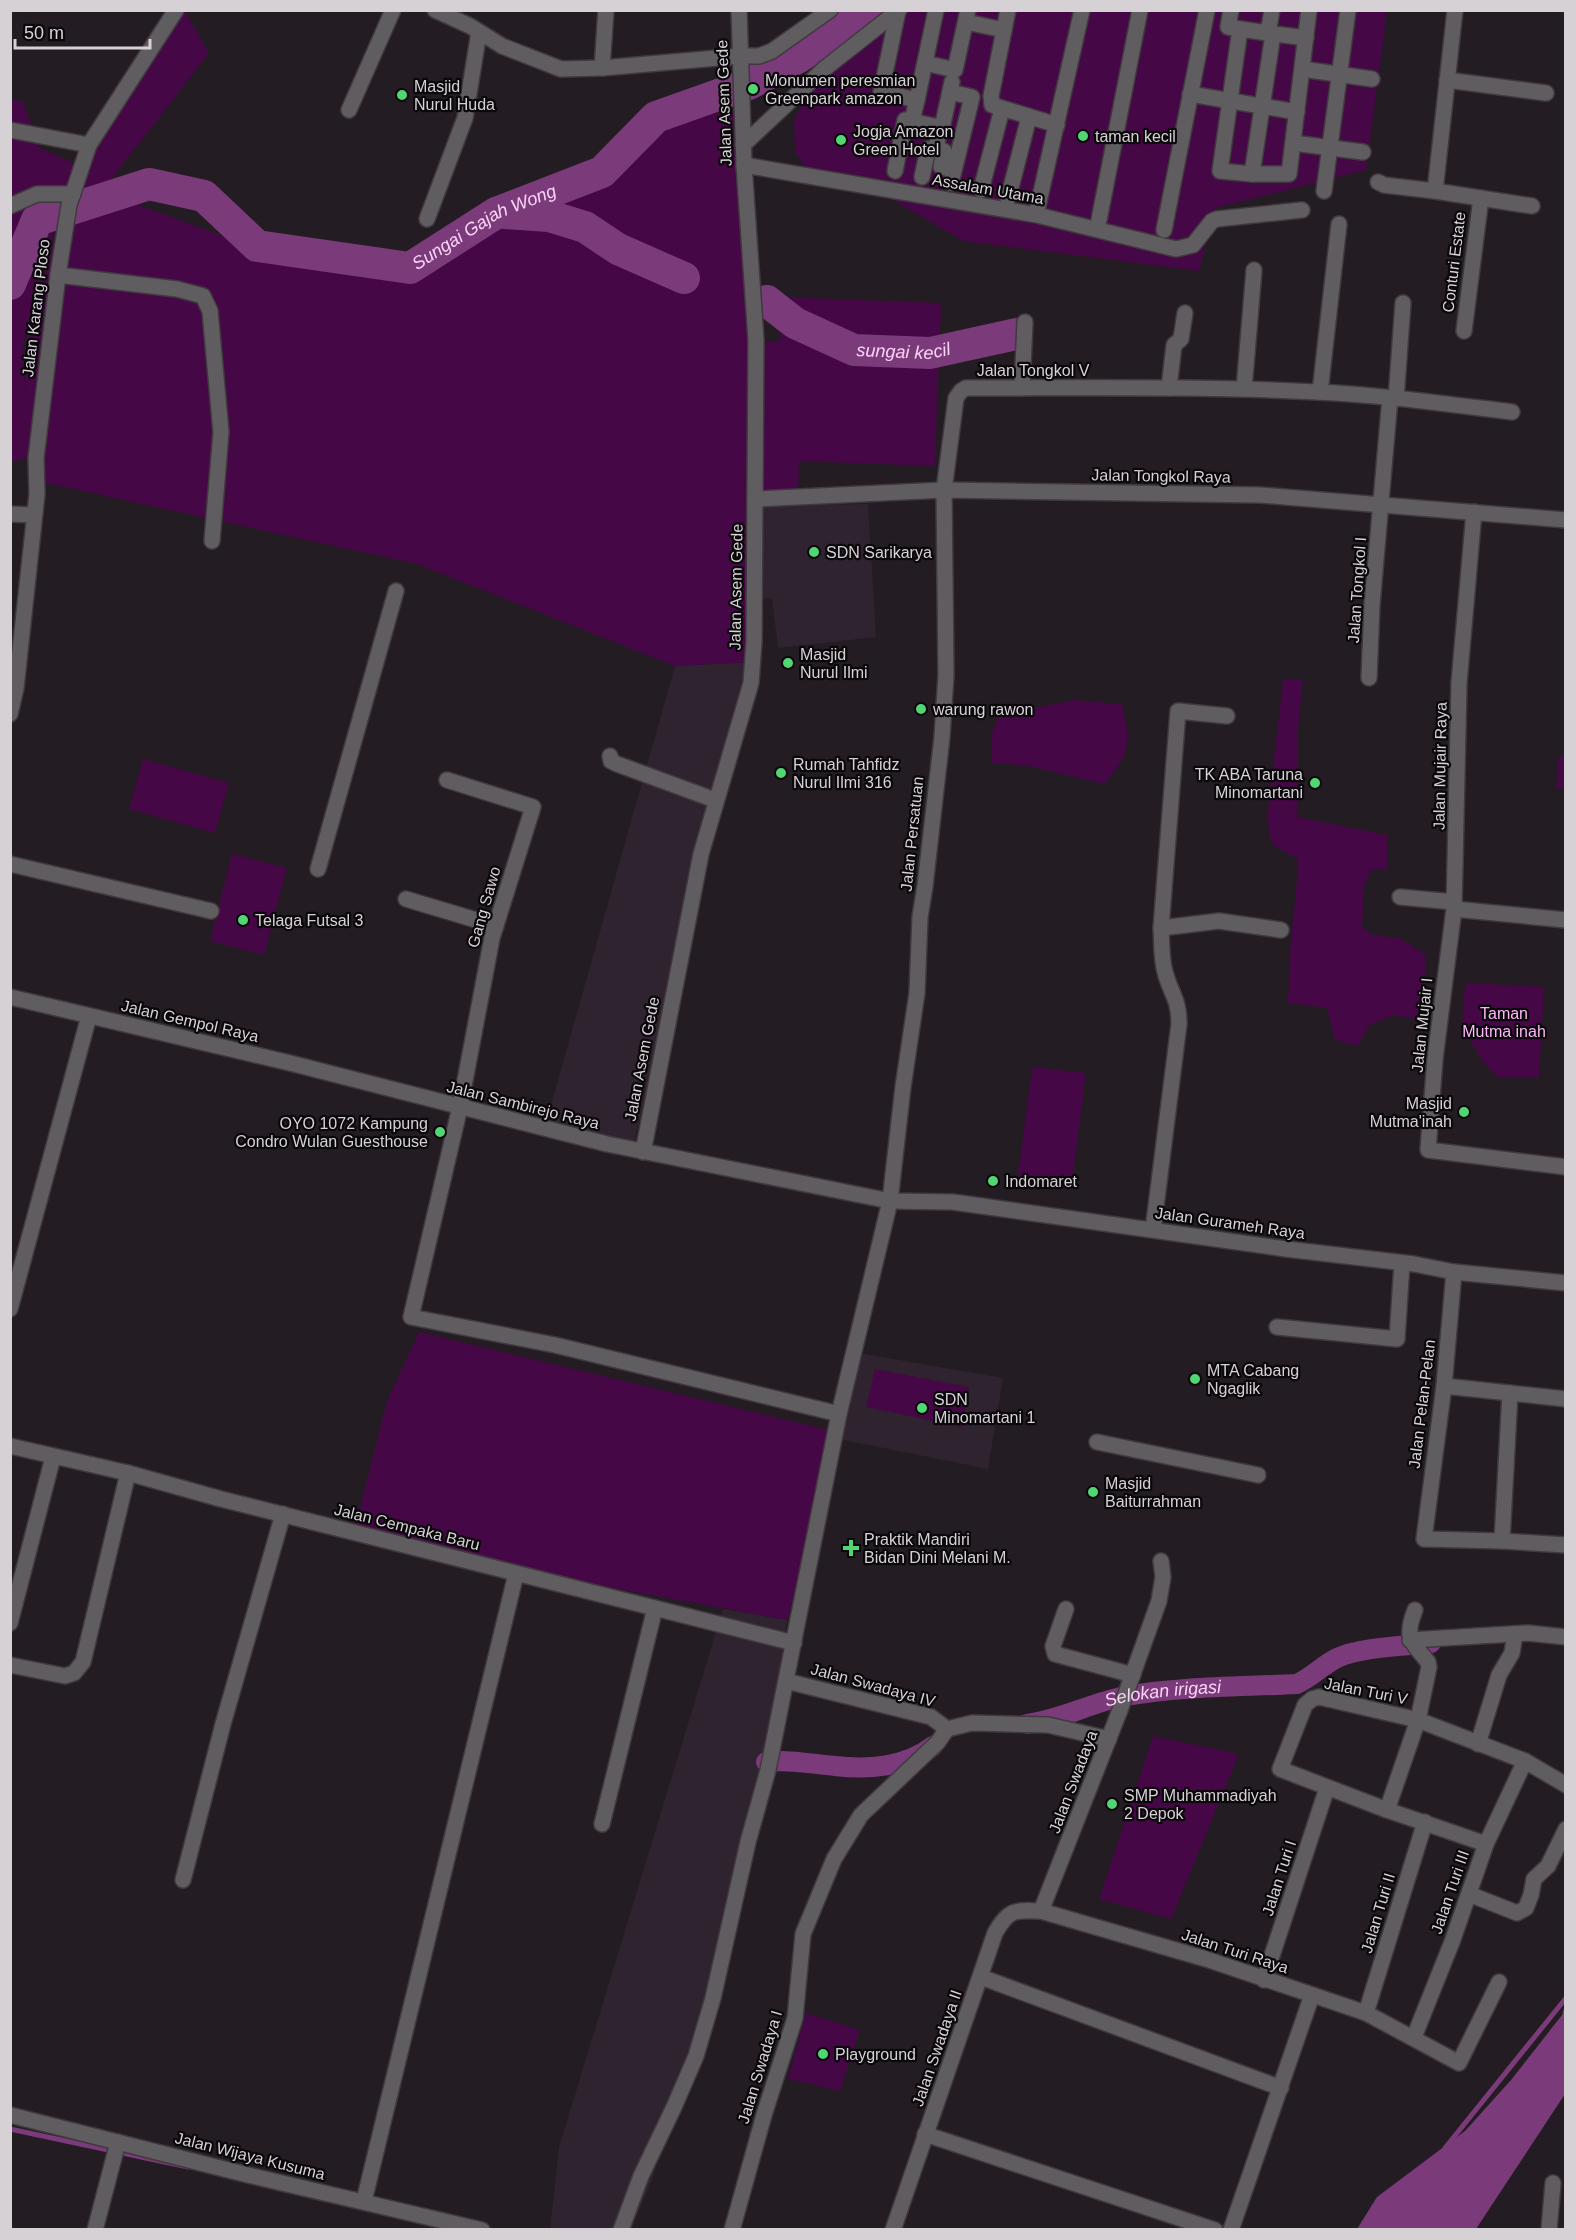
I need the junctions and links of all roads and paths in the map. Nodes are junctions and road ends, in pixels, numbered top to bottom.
1 (176, 10) edge
2 (393, 10) edge
3 (435, 10) edge
4 (606, 10) edge
5 (739, 10) edge
6 (830, 10) edge
7 (936, 10) edge
8 (1008, 10) edge
9 (1082, 10) edge
10 (1140, 10) edge
11 (1207, 10) edge
12 (1231, 10) edge
13 (1272, 10) edge
14 (1309, 10) edge
15 (1348, 10) edge
16 (1455, 10) edge
17 (898, 11) edge
18 (967, 16) edge
19 (1240, 29) junction
20 (1004, 30) junction
21 (479, 32) junction
22 (1270, 33) junction
23 (1306, 38) junction
24 (740, 56) junction
25 (925, 63) junction
26 (602, 68) junction
27 (1302, 69) junction
28 (955, 70) junction
29 (1340, 74) junction
30 (1372, 79) dead end
31 (1447, 80) junction
32 (950, 92) junction
33 (1546, 93) dead end
34 (1190, 94) junction
35 (972, 97) junction
36 (917, 100) junction
37 (1230, 101) junction
38 (997, 106) junction
39 (1263, 106) junction
40 (349, 110) dead end
41 (1297, 112) junction
42 (1029, 117) junction
43 (912, 121) junction
44 (1057, 125) junction
45 (940, 127) junction
46 (10, 130) edge
47 (743, 138) junction
48 (1293, 143) junction
49 (89, 145) junction
50 (1330, 147) junction
51 (936, 149) junction
52 (1363, 152) dead end
53 (744, 165) junction
54 (895, 171) dead end
55 (1252, 174) junction
56 (922, 177) dead end
57 (1378, 182) dead end
58 (981, 190) dead end
59 (1324, 191) dead end
60 (1435, 191) junction
61 (1481, 198) junction
62 (71, 199) junction
63 (1008, 199) dead end
64 (10, 206) edge
65 (1038, 206) dead end
66 (1532, 206) dead end
67 (1302, 210) dead end
68 (427, 219) dead end
69 (1099, 220) dead end
70 (1339, 224) dead end
71 (1164, 230) dead end
72 (1254, 270) dead end
73 (58, 275) junction
74 (1403, 303) dead end
75 (1185, 313) dead end
76 (1025, 322) dead end
77 (1464, 331) dead end
78 (1022, 388) junction
79 (1169, 388) junction
80 (1244, 389) junction
81 (1320, 392) junction
82 (1393, 399) junction
83 (1512, 412) dead end
84 (945, 490) junction
85 (756, 499) junction
86 (1382, 506) junction
87 (1474, 512) junction
88 (10, 514) edge
89 (34, 515) junction
90 (1566, 520) edge
91 (212, 541) dead end
92 (396, 591) dead end
93 (1370, 678) dead end
94 (10, 714) edge
95 (1227, 716) dead end
96 (610, 756) dead end
97 (447, 780) dead end
98 (715, 801) junction
99 (10, 864) edge
100 (318, 869) dead end
101 (1400, 897) dead end
102 (406, 899) dead end
103 (1454, 906) junction
104 (211, 911) dead end
105 (1566, 920) edge
106 (496, 926) junction
107 (1161, 928) junction
108 (1281, 930) dead end
109 (10, 997) edge
110 (90, 1016) junction
111 (360, 1082) joint
112 (460, 1107) junction
113 (643, 1152) junction
114 (1566, 1167) edge
115 (890, 1201) junction
116 (1153, 1230) junction
117 (1402, 1263) junction
118 (1454, 1272) junction
119 (1566, 1283) edge
120 (10, 1309) edge
121 (1277, 1327) dead end
122 (1444, 1386) junction
123 (1510, 1393) junction
124 (1566, 1399) edge
125 (839, 1414) junction
126 (1097, 1442) dead end
127 (10, 1446) edge
128 (53, 1457) junction
129 (128, 1473) junction
130 (1258, 1475) dead end
131 (283, 1514) junction
132 (1502, 1541) junction
133 (1566, 1545) edge
134 (1161, 1561) dead end
135 (516, 1574) junction
136 (655, 1608) junction
137 (1066, 1609) dead end
138 (1415, 1610) dead end
139 (10, 1623) edge
140 (1518, 1636) junction
141 (1566, 1637) edge
142 (794, 1643) junction
143 (1413, 1644) junction
144 (10, 1665) edge
145 (1132, 1677) junction
146 (786, 1681) junction
147 (1418, 1720) junction
148 (947, 1729) junction
149 (1108, 1739) junction
150 (1478, 1744) junction
151 (1525, 1761) junction
152 (1566, 1785) edge
153 (1327, 1788) junction
154 (1387, 1810) junction
155 (1425, 1822) junction
156 (602, 1824) dead end
157 (1566, 1829) edge
158 (1486, 1844) junction
159 (183, 1880) dead end
160 (1469, 1894) junction
161 (1041, 1911) junction
162 (981, 1977) junction
163 (1264, 1980) junction
164 (1499, 1982) dead end
165 (1312, 1995) junction
166 (1366, 2013) junction
167 (1414, 2037) junction
168 (1281, 2088) junction
169 (10, 2115) edge
170 (926, 2134) junction
171 (118, 2142) junction
172 (1552, 2183) dead end
173 (364, 2201) junction
174 (95, 2229) edge
175 (482, 2229) edge
176 (621, 2229) edge
177 (732, 2229) edge
178 (893, 2229) edge
179 (1215, 2229) edge
180 (1231, 2229) edge
181 (1549, 2229) edge

1 - 49 street, Jalan Karang Ploso
2 - 40 street
3 - 21 street
4 - 26 street
5 - 24 street, Jalan Asem Gede
6 - 24 street
7 - 25 street
8 - 20 street
9 - 44 street
10 - 69 street
11 - 34 street
12 - 19 street
13 - 22 street
14 - 23 street
15 - 29 street
16 - 31 street
17 - 36 street
17 - 47 street
18 - 20 street
18 - 28 street
19 - 22 street
19 - 37 street
20 - 38 street
21 - 26 street
21 - 68 street
22 - 23 street
22 - 39 street
23 - 27 street
24 - 26 street
24 - 47 street, Jalan Asem Gede
25 - 28 street
25 - 36 street
27 - 29 street
27 - 41 street
28 - 32 street
29 - 30 street
29 - 50 street
31 - 33 street
31 - 60 street
32 - 35 street
32 - 45 street
34 - 37 street
34 - 71 street
35 - 38 street
35 - 51 street
36 - 43 street
37 - 39 street
37 - 55 street
38 - 42 street
38 - 58 street
39 - 41 street
39 - 55 street
41 - 48 street
42 - 44 street
42 - 63 street
43 - 45 street
43 - 54 street
44 - 65 street
45 - 51 street
46 - 49 street
47 - 53 street, Jalan Asem Gede
48 - 50 street
48 - 55 street
49 - 62 street, Jalan Karang Ploso
50 - 52 street
50 - 59 street
51 - 56 street
53 - 67 street, Assalam Utama
53 - 85 street, Jalan Asem Gede
57 - 60 street, Conturi Estate
60 - 61 street, Conturi Estate
61 - 66 street, Conturi Estate
61 - 77 street, Conturi Estate
62 - 64 street
62 - 73 street, Jalan Karang Ploso
70 - 81 street
72 - 80 street
73 - 89 street, Jalan Karang Ploso
73 - 91 street
74 - 82 street, Jalan Tongkol I
75 - 79 street
76 - 78 street
78 - 79 street, Jalan Tongkol V
78 - 84 street, Jalan Tongkol V
79 - 80 street, Jalan Tongkol V
80 - 81 street, Jalan Tongkol V
81 - 82 street, Jalan Tongkol V
82 - 83 street, Jalan Tongkol V
82 - 86 street, Jalan Tongkol I
84 - 85 street, Jalan Tongkol Raya
84 - 86 street, Jalan Tongkol Raya
84 - 115 street, Jalan Persatuan
85 - 98 street, Jalan Asem Gede
86 - 87 street, Jalan Tongkol Raya
86 - 93 street, Jalan Tongkol I
87 - 90 street, Jalan Tongkol Raya
87 - 103 street, Jalan Mujair Raya
88 - 89 street
89 - 94 street, Jalan Karang Ploso
92 - 100 street
95 - 107 street
96 - 98 street
97 - 106 street, Gang Sawo
98 - 113 street, Jalan Asem Gede
99 - 104 street
101 - 103 street
102 - 106 street
103 - 105 street
103 - 114 street, Jalan Mujair I
106 - 112 street, Gang Sawo
107 - 108 street
107 - 116 street
109 - 110 street, Jalan Gempol Raya
110 - 111 street, Jalan Gempol Raya
110 - 120 street
111 - 112 street, Jalan Sambirejo Raya
112 - 113 street, Jalan Sambirejo Raya
112 - 125 street, Gang Sawo
113 - 115 street, Jalan Sambirejo Raya
115 - 116 street, Jalan Gurameh Raya
115 - 125 street, Jalan Persatuan
116 - 117 street, Jalan Gurameh Raya
117 - 118 street, Jalan Gurameh Raya
117 - 121 street
118 - 119 street, Jalan Gurameh Raya
118 - 122 street, Jalan Pelan-Pelan
122 - 123 street
122 - 132 street, Jalan Pelan-Pelan
123 - 124 street
123 - 132 street
125 - 142 street, Jalan Persatuan
126 - 130 street
127 - 128 street, Jalan Cempaka Baru
128 - 129 street, Jalan Cempaka Baru
128 - 139 street
129 - 131 street, Jalan Cempaka Baru
129 - 144 street
131 - 135 street, Jalan Cempaka Baru
131 - 159 street
132 - 133 street
134 - 145 street, Jalan Swadaya
135 - 136 street, Jalan Cempaka Baru
135 - 173 street
136 - 142 street, Jalan Cempaka Baru
136 - 156 street
137 - 145 street
138 - 143 street
140 - 141 street
140 - 143 street
140 - 150 street
142 - 146 street, Jalan Persatuan
143 - 147 street
145 - 149 street, Jalan Swadaya
146 - 148 street, Jalan Swadaya IV
146 - 176 street, Jalan Persatuan
147 - 150 street
147 - 153 street, Jalan Turi V
147 - 154 street
148 - 149 street
148 - 177 street, Jalan Swadaya I
149 - 161 street, Jalan Swadaya
150 - 151 street
151 - 152 street
151 - 158 street, Jalan Turi III
153 - 154 street
153 - 163 street, Jalan Turi I
154 - 155 street
155 - 158 street
155 - 166 street, Jalan Turi II
157 - 160 street
158 - 160 street, Jalan Turi III
160 - 167 street, Jalan Turi III
161 - 162 street, Jalan Swadaya II
161 - 163 street, Jalan Turi Raya
162 - 168 street
162 - 170 street, Jalan Swadaya II
163 - 165 street, Jalan Turi Raya
164 - 167 street, Jalan Turi Raya
165 - 166 street, Jalan Turi Raya
165 - 168 street
166 - 167 street, Jalan Turi Raya
168 - 180 street
169 - 171 street, Jalan Wijaya Kusuma
170 - 178 street, Jalan Swadaya II
170 - 179 street
171 - 173 street, Jalan Wijaya Kusuma
171 - 174 street
172 - 181 street
173 - 175 street, Jalan Wijaya Kusuma

